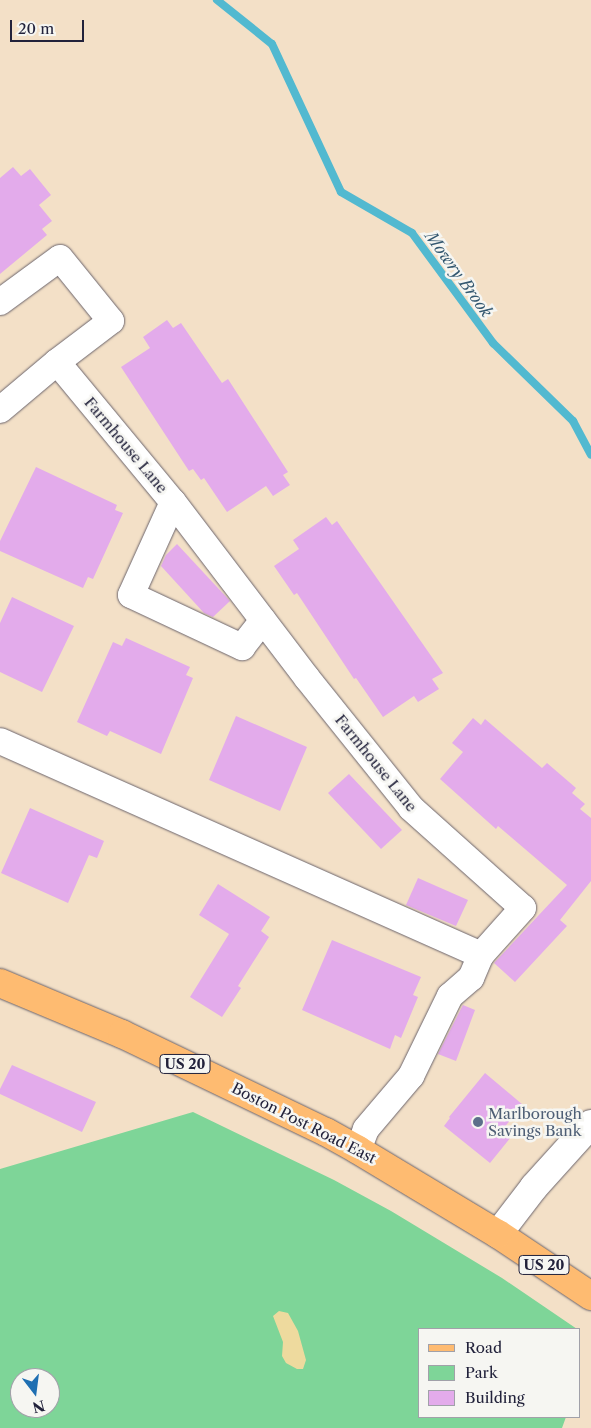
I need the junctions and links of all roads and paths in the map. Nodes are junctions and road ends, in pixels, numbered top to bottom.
1 (0, 302) edge
2 (57, 362) junction
3 (0, 410) edge
4 (173, 502) junction
5 (263, 620) junction
6 (0, 741) edge
7 (481, 955) junction
8 (0, 983) edge
9 (591, 1124) edge
10 (358, 1150) junction
11 (498, 1234) junction
12 (591, 1296) edge

1 - 2 street
2 - 3 street
2 - 4 street, Farmhouse Lane
4 - 5 street, Farmhouse Lane
4 - 5 street
5 - 7 street, Farmhouse Lane
6 - 7 street
7 - 10 street
8 - 10 main road, Boston Post Road East / US 20
9 - 11 street
10 - 11 main road, Boston Post Road East / US 20
11 - 12 main road, Boston Post Road East / US 20

